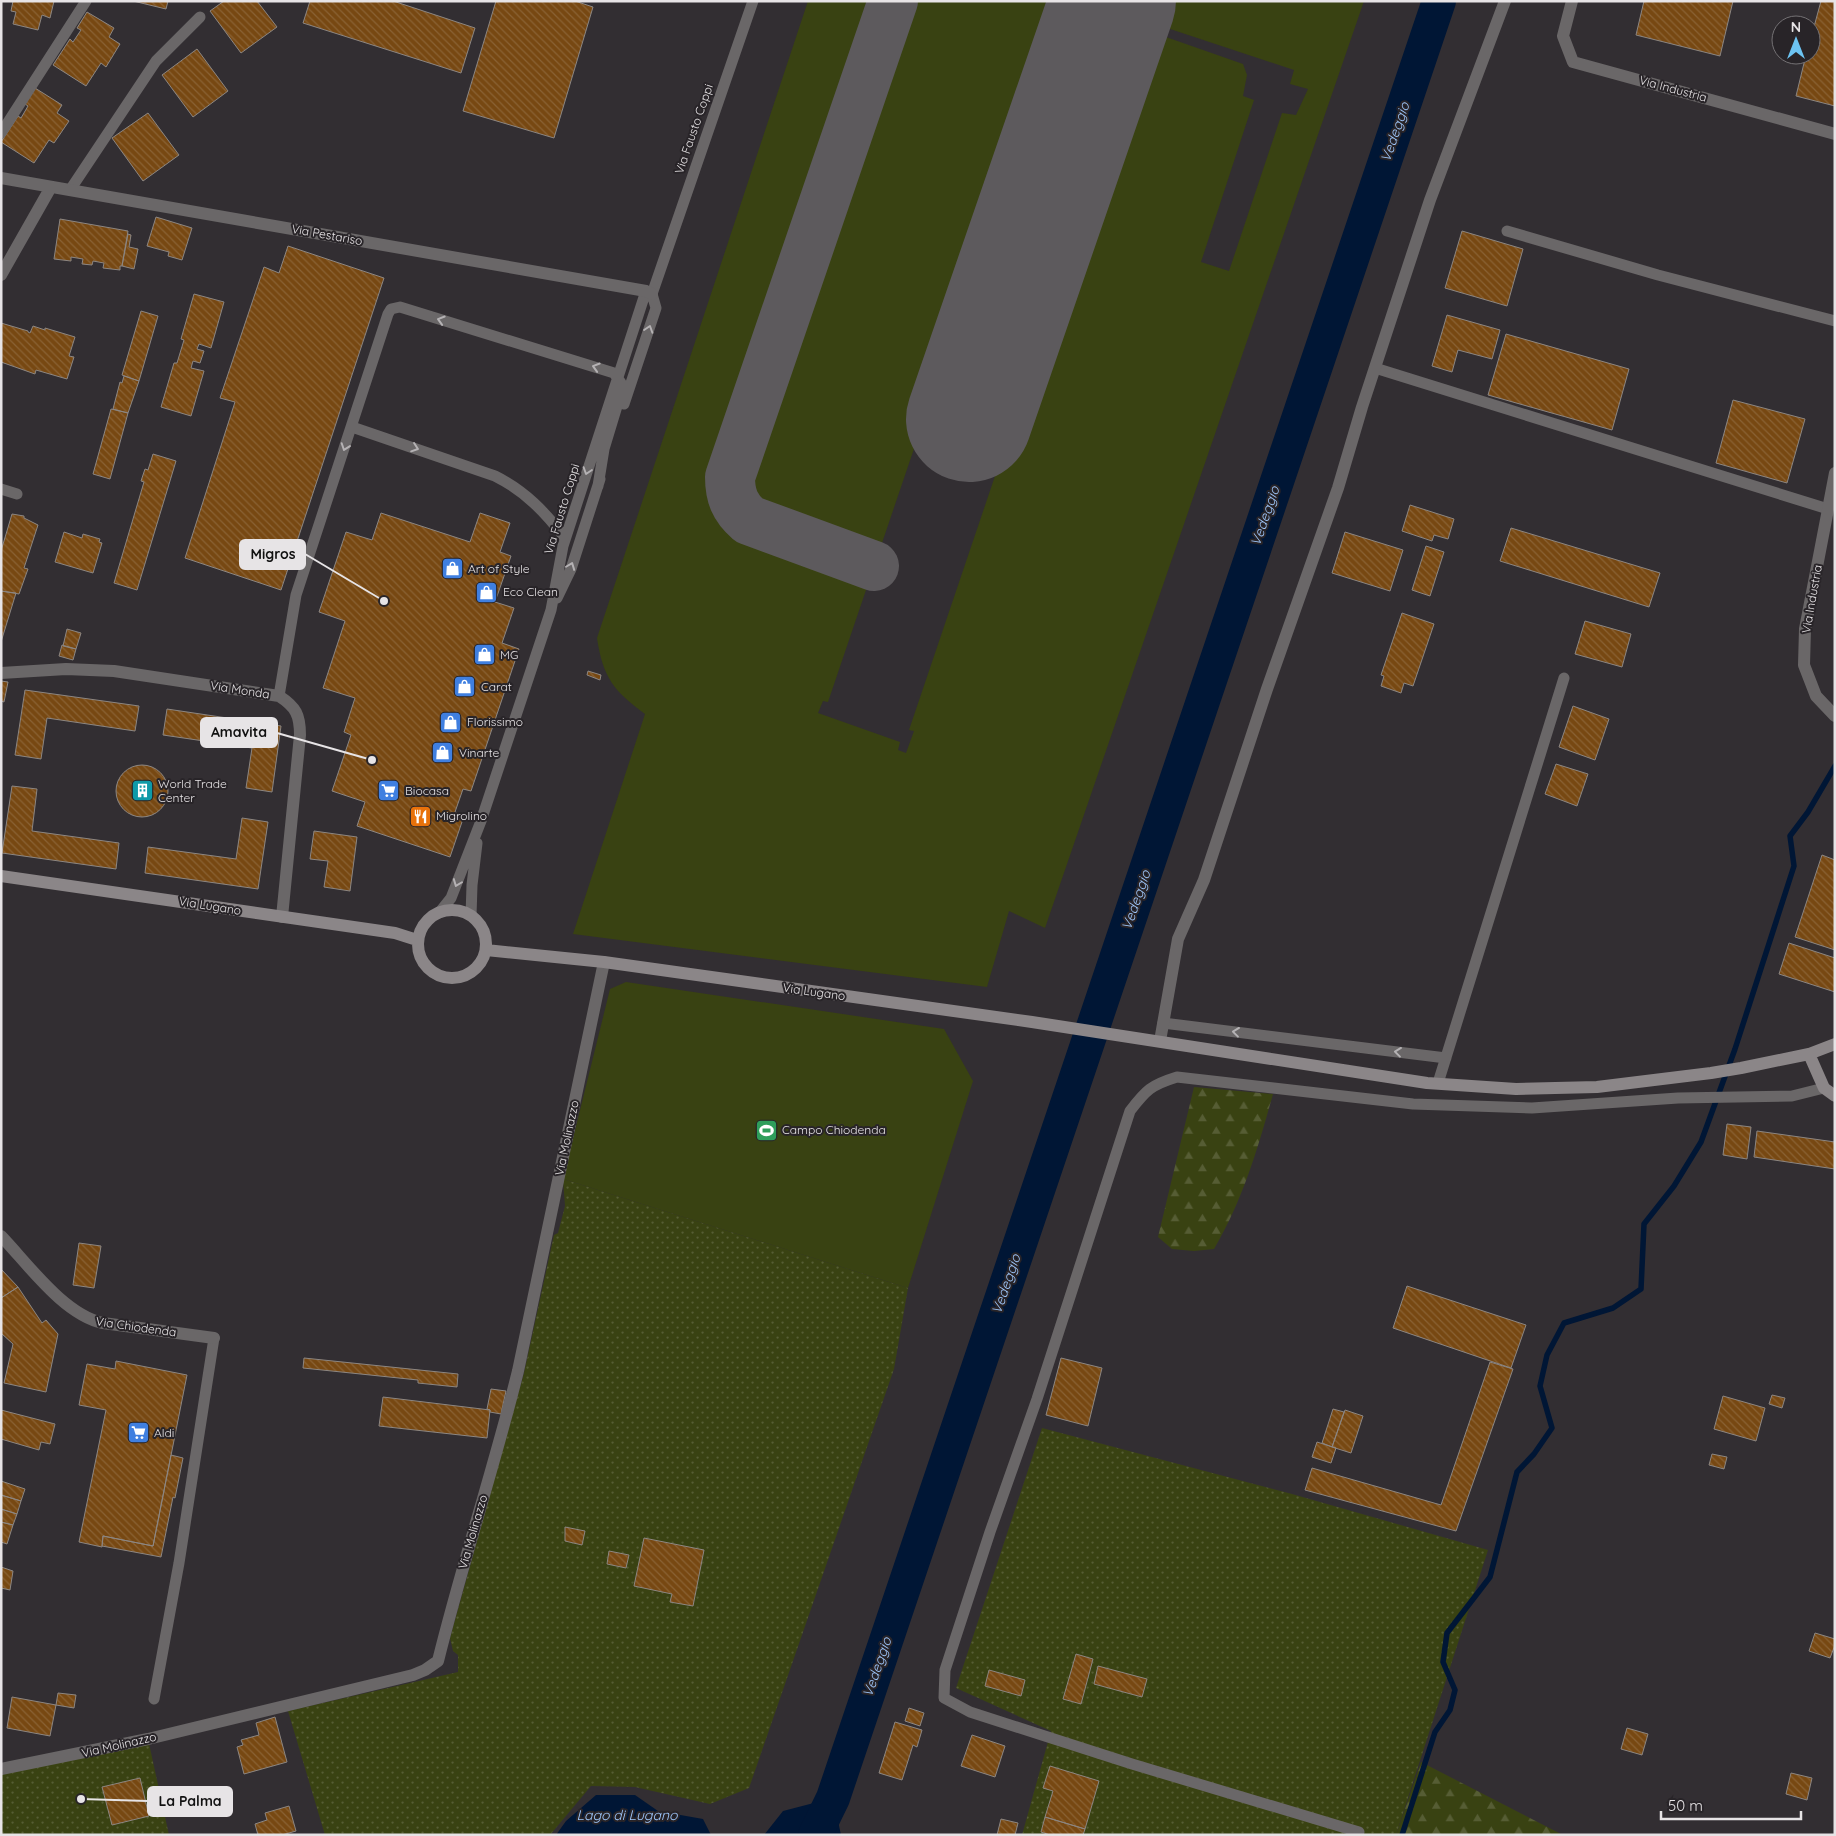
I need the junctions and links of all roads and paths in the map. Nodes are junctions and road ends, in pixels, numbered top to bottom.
1 (86, 1) edge
2 (753, 1) edge
3 (1505, 1) edge
4 (1572, 1) edge
5 (200, 17) dead end
6 (1, 133) edge
7 (1835, 134) edge
8 (1, 178) edge
9 (51, 187) junction
10 (70, 190) junction
11 (1507, 232) dead end
12 (1, 275) edge
13 (649, 293) junction
14 (1835, 321) edge
15 (1375, 368) junction
16 (618, 378) junction
17 (352, 427) junction
18 (1835, 473) edge
19 (598, 486) junction
20 (1, 489) edge
21 (17, 494) dead end
22 (1828, 510) junction
23 (566, 538) junction
24 (551, 610) junction
25 (1, 673) edge
26 (1564, 678) dead end
27 (279, 696) junction
28 (1835, 716) edge
29 (481, 821) junction
30 (1, 876) edge
31 (438, 913) junction
32 (471, 916) junction
33 (282, 917) junction
34 (418, 940) junction
35 (486, 950) junction
36 (604, 962) junction
37 (1163, 1024) junction
38 (1160, 1041) junction
39 (1835, 1044) edge
40 (1809, 1054) junction
41 (1446, 1058) junction
42 (1438, 1083) junction
43 (1824, 1088) junction
44 (1835, 1096) edge
45 (1, 1236) edge
46 (214, 1338) joint
47 (154, 1699) dead end
48 (1, 1769) edge
49 (1359, 1832) dead end

1 - 6 lane
2 - 13 lane, Via Fausto Coppi
3 - 15 street
4 - 7 street, Via Industria
5 - 10 lane
8 - 9 street, Via Pestariso
9 - 10 street, Via Pestariso
9 - 12 street
10 - 13 street, Via Pestariso
11 - 14 lane
13 - 16 lane, Via Fausto Coppi
19 -> 13 lane
15 - 22 lane
15 - 37 street
16 -> 17 lane
16 - 19 lane
16 -> 23 lane, Via Fausto Coppi
17 -> 23 lane
17 -> 27 lane
18 - 22 street, Via Industria
24 -> 19 lane
20 - 21 lane
22 - 28 street, Via Industria
23 - 24 lane, Via Fausto Coppi
24 - 29 lane, Via Fausto Coppi
25 - 27 street, Via Monda
26 - 41 lane
27 - 33 street, Via Monda
29 -> 31 lane, Via Fausto Coppi
29 - 32 lane, Via Fausto Coppi
30 - 33 main road, Via Lugano
31 - 32 main road
31 - 34 main road
32 - 35 main road
33 - 34 main road, Via Lugano
34 - 35 main road
35 - 36 main road, Via Lugano
36 - 38 main road, Via Lugano
36 - 48 street, Via Molinazzo
37 - 38 street
41 -> 37 lane
38 - 42 main road, Via Lugano
39 - 40 main road, Via Lugano
40 - 42 main road, Via Lugano
40 - 43 main road
41 - 42 lane
43 - 44 main road
43 - 49 lane
45 - 46 street, Via Chiodenda
46 - 47 lane

